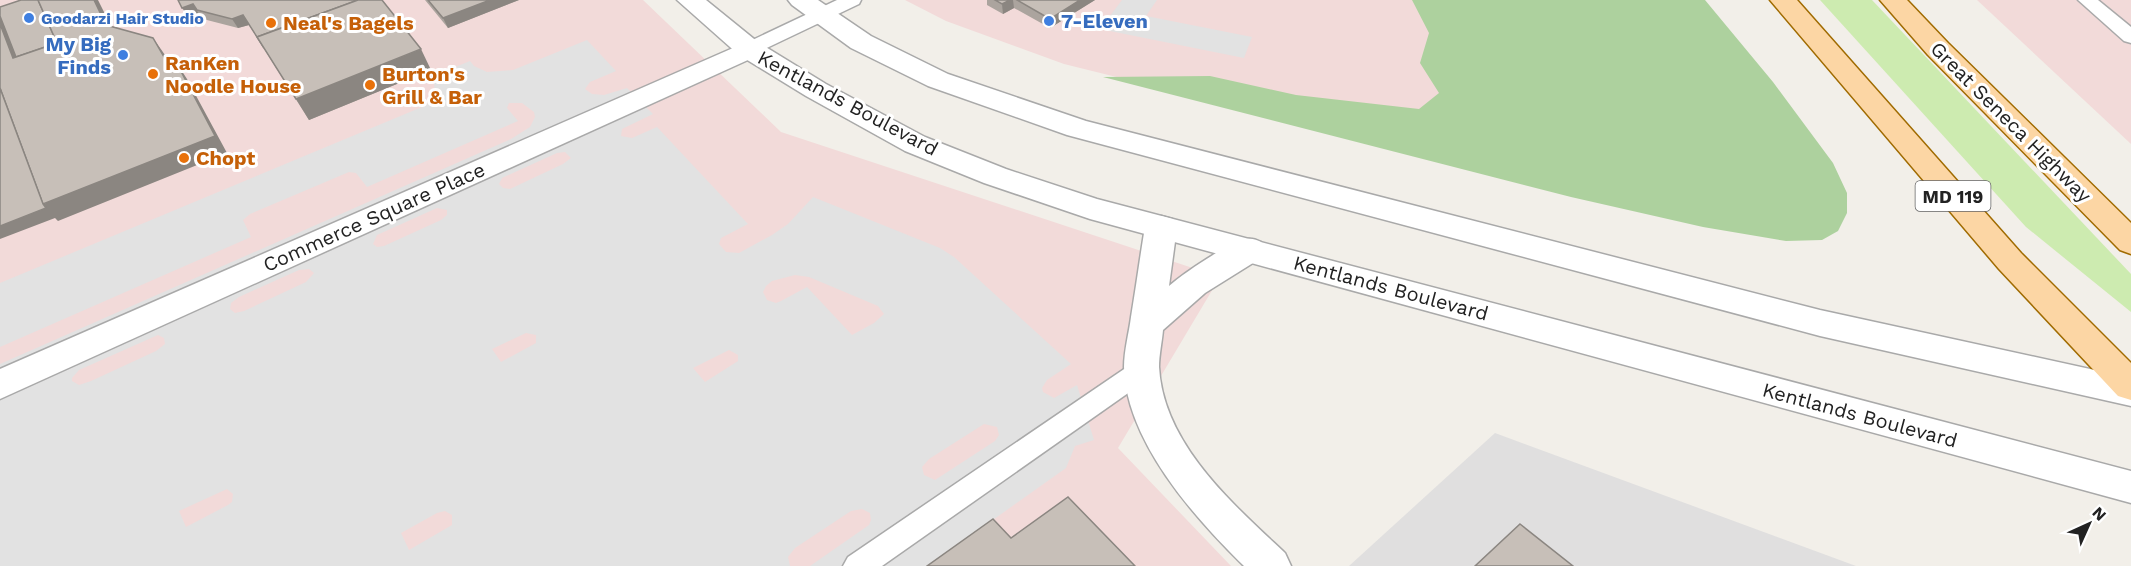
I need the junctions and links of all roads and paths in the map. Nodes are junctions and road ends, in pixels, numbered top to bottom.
1 (690, 0) edge
2 (852, 0) edge
3 (1783, 0) edge
4 (1893, 0) edge
5 (2087, 0) edge
6 (811, 7) edge
7 (2131, 37) edge
8 (748, 49) junction
9 (1161, 227) junction
10 (2131, 242) edge
11 (1250, 250) junction
12 (1147, 325) junction
13 (1142, 370) junction
14 (0, 385) edge
15 (2131, 386) edge
16 (2131, 392) edge
17 (2131, 487) edge
18 (858, 566) edge
19 (1271, 566) edge

1 - 8 street, Kentlands Boulevard
2 - 6 lane
3 - 15 main road, MD 119
4 - 10 main road, Great Seneca Highway
5 - 7 lane
6 - 8 lane
6 - 16 street
8 - 9 street, Kentlands Boulevard
8 - 14 street, Commerce Square Place
9 - 11 street, Kentlands Boulevard
9 - 12 street
11 - 12 street
11 - 17 street, Kentlands Boulevard
12 - 13 street
13 - 18 lane
13 - 19 street

